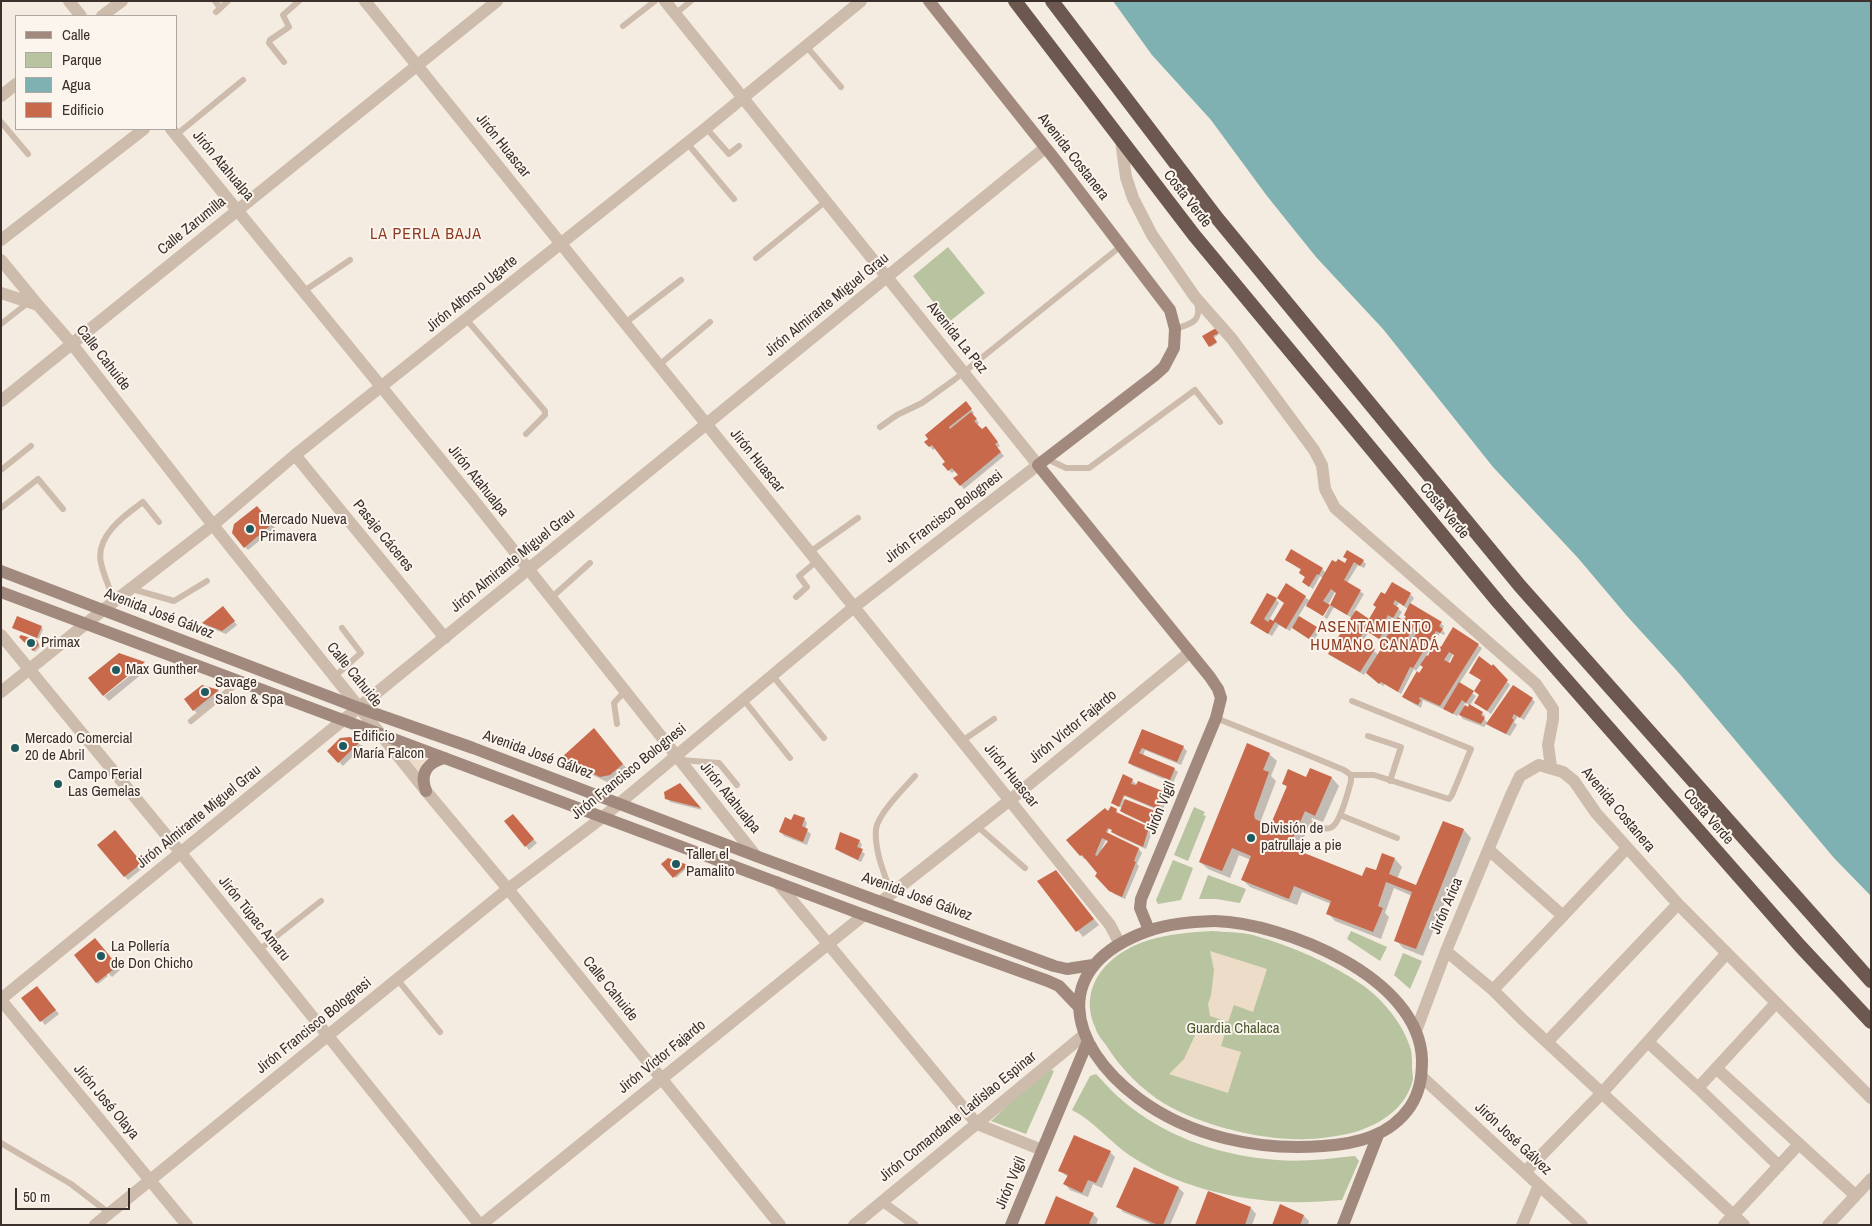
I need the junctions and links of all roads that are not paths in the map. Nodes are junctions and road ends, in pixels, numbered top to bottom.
1 (69, 1) edge
2 (122, 1) edge
3 (215, 1) edge
4 (228, 1) edge
5 (299, 1) edge
6 (365, 1) edge
7 (656, 1) edge
8 (665, 1) edge
9 (691, 1) edge
10 (861, 1) edge
11 (929, 1) edge
12 (1015, 1) edge
13 (1052, 1) edge
14 (493, 2) edge
15 (675, 14) junction
16 (80, 15) edge
17 (103, 15) edge
18 (623, 26) dead end
19 (806, 46) junction
20 (284, 62) dead end
21 (417, 66) junction
22 (243, 80) dead end
23 (841, 86) dead end
24 (743, 98) junction
25 (1, 122) edge
26 (178, 128) edge
27 (706, 128) junction
28 (143, 130) edge
29 (173, 132) edge
30 (1121, 141) junction
31 (687, 143) junction
32 (739, 146) dead end
33 (1045, 148) junction
34 (28, 154) dead end
35 (734, 199) dead end
36 (826, 201) junction
37 (238, 210) junction
38 (1, 240) edge
39 (561, 244) junction
40 (1121, 246) junction
41 (756, 258) dead end
42 (350, 260) dead end
43 (3, 267) edge
44 (887, 277) junction
45 (681, 280) dead end
46 (304, 291) junction
47 (1, 293) edge
48 (1195, 297) junction
49 (33, 304) junction
50 (466, 319) junction
51 (710, 322) dead end
52 (625, 323) junction
53 (1, 324) edge
54 (1175, 334) junction
55 (72, 344) junction
56 (659, 365) junction
57 (964, 372) junction
58 (382, 387) junction
59 (1, 400) edge
60 (1220, 422) dead end
61 (707, 424) junction
62 (880, 426) dead end
63 (526, 434) dead end
64 (31, 446) dead end
65 (296, 455) junction
66 (1042, 462) junction
67 (1, 470) edge
68 (1, 508) edge
69 (63, 508) dead end
70 (858, 518) dead end
71 (159, 522) dead end
72 (213, 525) junction
73 (813, 556) junction
74 (590, 563) dead end
75 (528, 570) junction
76 (1, 571) edge
77 (208, 581) dead end
78 (130, 588) junction
79 (1, 592) edge
80 (796, 597) dead end
81 (551, 598) junction
82 (114, 601) junction
83 (854, 607) junction
84 (103, 610) junction
85 (86, 624) junction
86 (342, 628) dead end
87 (1, 634) edge
88 (445, 638) junction
89 (1190, 652) junction
90 (30, 668) junction
91 (772, 675) junction
92 (334, 677) junction
93 (240, 681) junction
94 (625, 691) junction
95 (1, 692) edge
96 (1221, 698) joint
97 (743, 700) junction
98 (1352, 701) dead end
99 (359, 708) junction
100 (1216, 718) junction
101 (994, 719) dead end
102 (344, 720) junction
103 (191, 721) dead end
104 (617, 724) dead end
105 (379, 733) junction
106 (1368, 736) dead end
107 (824, 738) dead end
108 (962, 741) junction
109 (445, 758) junction
110 (678, 758) junction
111 (790, 758) dead end
112 (1551, 767) junction
113 (1351, 775) junction
114 (914, 776) dead end
115 (1390, 781) junction
116 (737, 785) dead end
117 (426, 791) junction
118 (1010, 800) junction
119 (619, 803) junction
120 (1340, 815) junction
121 (603, 817) junction
122 (1311, 823) dead end
123 (977, 826) junction
124 (1397, 838) dead end
125 (1627, 848) junction
126 (1489, 850) junction
127 (181, 853) junction
128 (756, 856) junction
129 (1025, 868) dead end
130 (777, 882) junction
131 (508, 889) junction
132 (886, 897) junction
133 (322, 901) dead end
134 (1678, 904) junction
135 (864, 915) junction
136 (1563, 916) junction
137 (1150, 930) junction
138 (828, 944) junction
139 (1120, 944) junction
140 (258, 950) junction
141 (1446, 951) junction
142 (1727, 954) junction
143 (1093, 965) junction
144 (397, 979) junction
145 (1871, 981) edge
146 (1494, 990) junction
147 (1, 1000) edge
148 (1776, 1003) junction
149 (1078, 1006) junction
150 (1871, 1022) edge
151 (1416, 1031) junction
152 (440, 1032) dead end
153 (327, 1035) junction
154 (1086, 1039) junction
155 (1547, 1042) junction
156 (1648, 1042) junction
157 (1716, 1068) junction
158 (1422, 1077) junction
159 (661, 1079) junction
160 (1698, 1088) junction
161 (1602, 1093) junction
162 (1871, 1098) edge
163 (976, 1124) junction
164 (1378, 1135) junction
165 (1, 1143) edge
166 (1799, 1144) junction
167 (1042, 1150) junction
168 (1778, 1166) junction
169 (1525, 1172) junction
170 (1871, 1179) edge
171 (150, 1180) junction
172 (1540, 1186) junction
173 (1855, 1195) junction
174 (881, 1201) junction
175 (109, 1213) junction
176 (1733, 1215) junction
177 (1344, 1224) edge
178 (95, 1225) edge
179 (187, 1225) edge
180 (480, 1225) edge
181 (780, 1225) edge
182 (854, 1225) edge
183 (914, 1225) edge
184 (1011, 1225) edge
185 (1522, 1225) edge
186 (1582, 1225) edge
187 (1724, 1225) edge
188 (1744, 1225) edge
189 (1828, 1225) edge

1 - 16 street
2 - 17 street
3 - 4 lane
5 - 20 lane
6 - 21 street, Jirón Huascar
7 - 18 lane
8 - 15 street, Avenida La Paz
9 - 15 lane
10 - 19 street, Jirón Alfonso Ugarte
11 - 33 main road, Avenida Costanera
12 - 30 highway, Costa Verde
13 - 145 highway, Costa Verde
14 - 21 street, Calle Zarumilla
15 - 24 street, Avenida La Paz
19 - 23 lane
19 - 24 street, Jirón Alfonso Ugarte
21 - 37 street, Calle Zarumilla
21 - 39 street, Jirón Huascar
22 - 26 lane
24 - 27 street, Jirón Alfonso Ugarte
24 - 36 street, Avenida La Paz
25 - 34 lane
27 - 31 street, Jirón Alfonso Ugarte
27 - 32 lane
28 - 38 street
29 - 37 street, Jirón Atahualpa
30 - 48 street
30 - 150 highway, Costa Verde
31 - 35 lane
31 - 39 street, Jirón Alfonso Ugarte
33 - 40 main road, Avenida Costanera
33 - 44 street, Jirón Almirante Miguel Grau
36 - 41 lane
36 - 44 street, Avenida La Paz
37 - 46 street, Jirón Atahualpa
37 - 55 street, Calle Zarumilla
39 - 50 street, Jirón Alfonso Ugarte
39 - 52 street, Jirón Huascar
40 - 54 main road, Avenida Costanera
40 - 57 lane
42 - 46 lane
43 - 49 street, Calle Cahuide
44 - 57 street, Avenida La Paz
44 - 61 street, Jirón Almirante Miguel Grau
45 - 52 lane
46 - 58 street, Jirón Atahualpa
47 - 49 street
48 - 54 lane
48 - 112 street
49 - 53 lane
49 - 55 street, Calle Cahuide
50 - 58 street, Jirón Alfonso Ugarte
50 - 63 lane
51 - 56 lane
52 - 56 street, Jirón Huascar
54 - 66 main road, Jirón Francisco Bolognesi
55 - 59 street, Calle Zarumilla
55 - 72 street, Calle Cahuide
56 - 61 street, Jirón Huascar
57 - 62 lane
57 - 66 street, Avenida La Paz
58 - 65 street, Jirón Alfonso Ugarte
58 - 75 street, Jirón Atahualpa
60 - 66 lane
61 - 73 street, Jirón Huascar
61 - 75 street, Jirón Almirante Miguel Grau
64 - 67 lane
65 - 72 street, Jirón Alfonso Ugarte
65 - 88 street, Pasaje Cáceres
66 - 83 street, Jirón Francisco Bolognesi
66 - 89 main road, Avenida La Paz
68 - 69 lane
70 - 73 lane
71 - 82 lane
72 - 78 street, Jirón Alfonso Ugarte
72 - 92 street, Calle Cahuide
73 - 80 lane
73 - 83 street, Jirón Huascar
74 - 81 lane
75 - 81 street, Jirón Atahualpa
75 - 88 street, Jirón Almirante Miguel Grau
76 - 84 main road, Avenida José Gálvez
77 - 78 lane
78 - 82 street, Jirón Alfonso Ugarte
79 - 85 main road
81 - 94 street, Jirón Atahualpa
82 - 84 street, Jirón Alfonso Ugarte
83 - 91 street, Jirón Francisco Bolognesi
83 - 108 street, Jirón Huascar
84 - 85 street, Jirón Alfonso Ugarte
84 - 99 main road, Avenida José Gálvez
85 - 90 street
85 - 93 main road
86 - 92 lane
87 - 90 street, Jirón Túpac Amaru
88 - 99 street, Jirón Almirante Miguel Grau
89 - 96 main road, Avenida La Paz
89 - 118 street, Jirón Víctor Fajardo
90 - 95 street
90 - 127 street, Jirón Túpac Amaru
91 - 97 street, Jirón Francisco Bolognesi
91 - 107 lane
92 - 99 street, Calle Cahuide
93 - 102 main road
93 - 103 lane
94 - 104 lane
94 - 110 street, Jirón Atahualpa
96 - 100 main road, Jirón Vigil
97 - 110 street, Jirón Francisco Bolognesi
97 - 111 lane
98 - 115 lane
99 - 102 street, Jirón Almirante Miguel Grau
99 - 105 street, Calle Cahuide
99 - 119 main road, Avenida José Gálvez
100 - 113 lane
100 - 137 main road, Jirón Vigil
101 - 108 lane
102 - 105 main road
102 - 127 street, Jirón Almirante Miguel Grau
105 - 109 main road
105 - 117 street, Calle Cahuide
106 - 115 lane
108 - 118 street, Jirón Huascar
109 - 117 main road
109 - 121 main road
110 - 116 lane
110 - 119 street, Jirón Francisco Bolognesi
110 - 128 street, Jirón Atahualpa
112 - 125 street, Avenida Costanera
112 - 126 street, Jirón Arica
113 - 115 lane
113 - 120 lane
114 - 132 lane
117 - 131 street, Calle Cahuide
118 - 123 street, Jirón Víctor Fajardo
118 - 139 street, Jirón Huascar
119 - 121 street, Jirón Francisco Bolognesi
119 - 128 main road, Avenida José Gálvez
120 - 122 lane
120 - 124 lane
121 - 130 main road
121 - 131 street, Jirón Francisco Bolognesi
123 - 129 lane
123 - 132 street, Jirón Víctor Fajardo
125 - 134 street, Avenida Costanera
125 - 136 street
126 - 136 street
126 - 141 street, Jirón Arica
127 - 140 street, Jirón Túpac Amaru
127 - 147 street, Jirón Almirante Miguel Grau
128 - 132 main road, Avenida José Gálvez
130 - 135 main road
130 - 138 street
131 - 144 street, Jirón Francisco Bolognesi
131 - 159 street, Calle Cahuide
132 - 143 main road, Avenida José Gálvez
133 - 140 lane
134 - 142 street, Avenida Costanera
134 - 155 street
135 - 138 street, Jirón Víctor Fajardo
135 - 149 main road
136 - 146 street
137 - 139 main road
137 - 151 main road
138 - 159 street, Jirón Víctor Fajardo
138 - 163 street
139 - 143 main road
140 - 153 street, Jirón Túpac Amaru
141 - 146 street
141 - 151 street, Jirón Arica
142 - 148 street, Avenida Costanera
142 - 156 street
143 - 149 main road
144 - 152 lane
144 - 153 street, Jirón Francisco Bolognesi
146 - 155 street
147 - 171 street, Jirón José Olaya
148 - 157 street
148 - 162 street, Avenida Costanera
149 - 154 main road
151 - 158 main road
153 - 171 street, Jirón Francisco Bolognesi
153 - 180 street, Jirón Túpac Amaru
154 - 163 street, Jirón Comandante Ladislao Espinar
154 - 164 main road
154 - 167 main road, Jirón Vigil
155 - 161 street
156 - 160 street
156 - 161 street
157 - 160 street
157 - 166 street
158 - 164 main road
158 - 169 street, Jirón José Gálvez
159 - 180 street, Jirón Víctor Fajardo
159 - 181 street, Calle Cahuide
160 - 168 street
161 - 169 street
161 - 176 street
163 - 167 street
163 - 174 street, Jirón Comandante Ladislao Espinar
164 - 177 main road
165 - 175 lane
166 - 168 street
166 - 173 street
167 - 184 main road, Jirón Vigil
168 - 176 street
169 - 172 street, Jirón José Gálvez
170 - 173 street
171 - 175 street, Jirón Francisco Bolognesi
171 - 179 street, Jirón José Olaya
172 - 185 street
172 - 186 street, Jirón José Gálvez
173 - 189 street
174 - 182 street, Jirón Comandante Ladislao Espinar
174 - 183 street
175 - 178 street, Jirón Francisco Bolognesi
176 - 187 street
176 - 188 street

